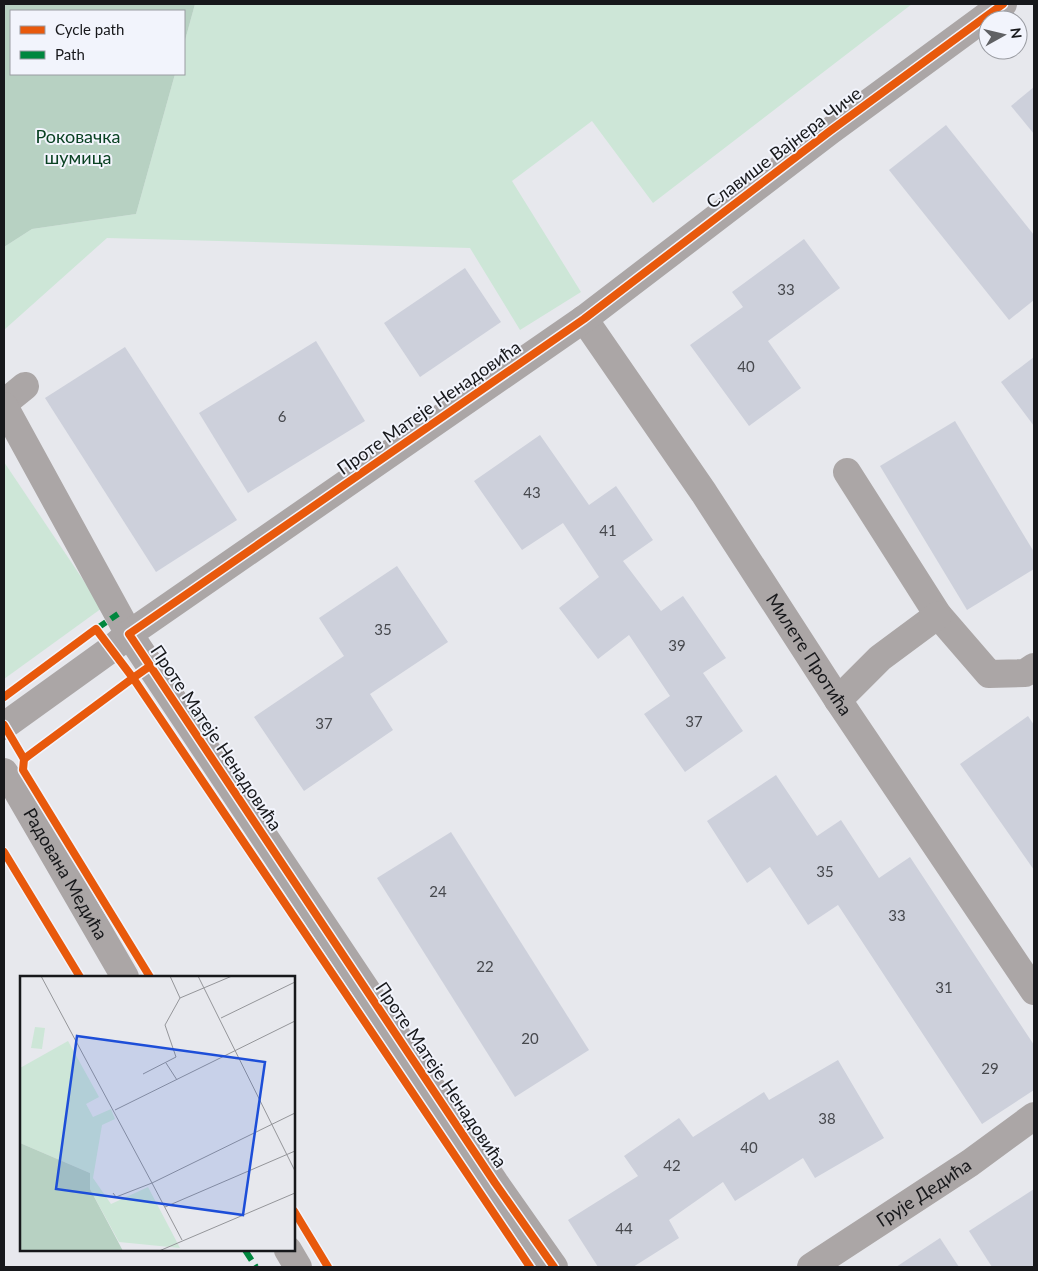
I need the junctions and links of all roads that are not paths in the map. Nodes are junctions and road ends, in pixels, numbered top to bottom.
1 (1003, 4) edge
2 (584, 319) junction
3 (25, 386) dead end
4 (4, 404) edge
5 (847, 472) dead end
6 (938, 615) junction
7 (129, 634) junction
8 (1034, 667) edge
9 (838, 700) junction
10 (4, 726) edge
11 (4, 772) edge
12 (124, 976) edge
13 (1034, 991) edge
14 (1034, 1116) edge
15 (289, 1251) edge
16 (298, 1267) edge
17 (554, 1267) edge
18 (811, 1267) edge

1 - 2 street, Славише Вајнера Чиче
2 - 7 street, Проте Матеје Ненадовића
2 - 9 street, Милете Протића
3 - 4 street, Проте Матеје Ненадовића
4 - 7 street, Проте Матеје Ненадовића
5 - 6 street
6 - 8 street
6 - 9 street
7 - 10 street
7 - 17 street, Проте Матеје Ненадовића
9 - 13 street, Милете Протића
11 - 12 street, Радована Медића
14 - 18 street, Грује Дедића
15 - 16 street

